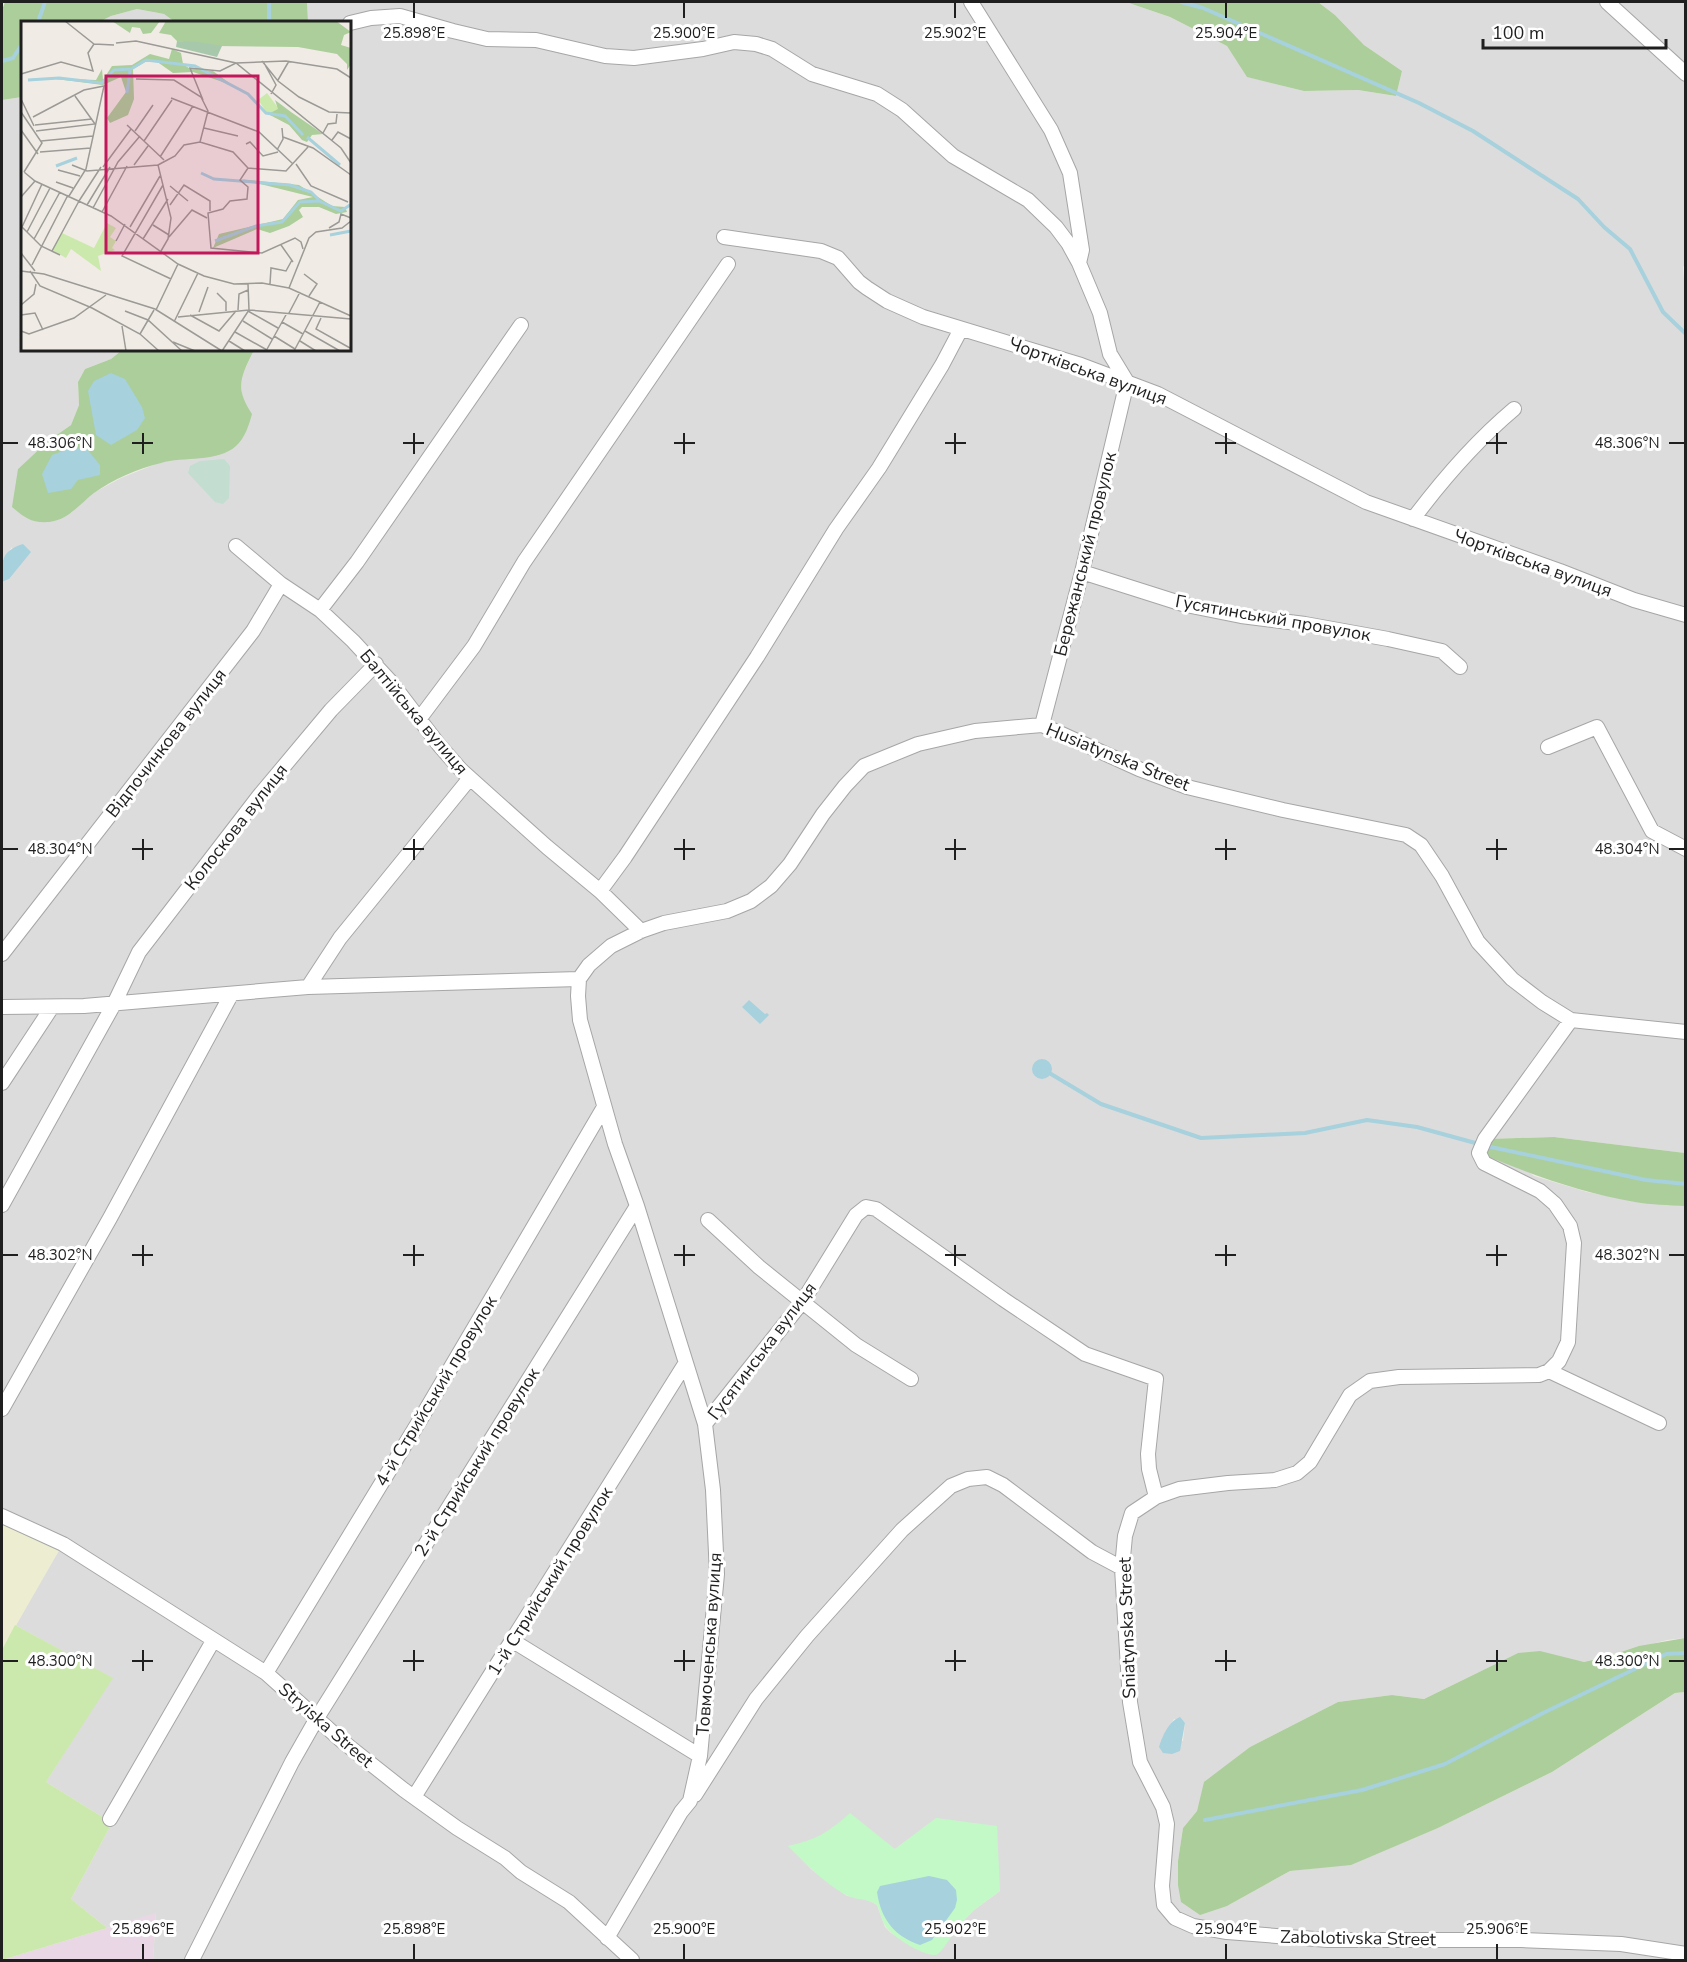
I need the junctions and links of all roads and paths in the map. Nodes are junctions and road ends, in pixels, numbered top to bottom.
1 (971, 2) edge
2 (1607, 2) edge
3 (351, 23) edge
4 (1686, 74) edge
5 (724, 237) dead end
6 (1079, 263) junction
7 (728, 264) dead end
8 (521, 326) dead end
9 (961, 329) junction
10 (1127, 382) junction
11 (1514, 409) dead end
12 (1413, 519) junction
13 (236, 546) dead end
14 (1082, 572) junction
15 (281, 584) junction
16 (320, 610) junction
17 (1686, 615) edge
18 (375, 664) junction
19 (1460, 667) dead end
20 (420, 718) junction
21 (1042, 725) junction
22 (1548, 747) dead end
23 (470, 778) junction
24 (1686, 849) edge
25 (600, 891) junction
26 (641, 931) junction
27 (2, 954) edge
28 (579, 979) junction
29 (308, 987) junction
30 (231, 995) junction
31 (114, 1004) junction
32 (2, 1007) edge
33 (52, 1007) junction
34 (1571, 1020) junction
35 (1686, 1032) edge
36 (2, 1083) edge
37 (604, 1107) junction
38 (2, 1205) edge
39 (637, 1206) junction
40 (708, 1220) dead end
41 (803, 1301) junction
42 (685, 1364) junction
43 (1549, 1371) junction
44 (911, 1379) dead end
45 (2, 1409) edge
46 (1659, 1423) dead end
47 (705, 1425) junction
48 (1156, 1497) junction
49 (2, 1516) edge
50 (1122, 1568) junction
51 (213, 1641) junction
52 (513, 1641) junction
53 (267, 1673) junction
54 (317, 1718) junction
55 (700, 1755) junction
56 (414, 1797) junction
57 (690, 1801) junction
58 (110, 1820) dead end
59 (1162, 1886) joint
60 (607, 1938) junction
61 (1686, 1954) edge
62 (192, 1960) edge
63 (632, 1960) edge

1 - 6 street
2 - 4 street
3 - 6 street
5 - 9 street, Чортківська вулиця
6 - 10 street
7 - 20 street
8 - 16 street
9 - 10 street, Чортківська вулиця
9 - 25 street
10 - 12 street, Чортківська вулиця
10 - 14 street, Бережанський провулок
11 - 12 street
12 - 17 street, Чортківська вулиця
13 - 15 street, Балтійська вулиця
14 - 19 street, Гусятинський провулок
14 - 21 street, Бережанський провулок
15 - 16 street, Балтійська вулиця
15 - 27 street, Відпочинкова вулиця
16 - 18 street, Балтійська вулиця
18 - 20 street, Балтійська вулиця
18 - 31 street, Колоскова вулиця
20 - 23 street, Балтійська вулиця
21 - 26 street, Husiatynska Street
21 - 34 street, Husiatynska Street
22 - 24 street
23 - 25 street, Балтійська вулиця
23 - 29 street
25 - 26 street, Балтійська вулиця
26 - 28 street
28 - 29 street
28 - 37 street, Гусятинська вулиця
29 - 30 street
30 - 31 street
30 - 45 street
31 - 33 street
31 - 38 street, Колоскова вулиця
32 - 33 street
33 - 36 street
34 - 35 street, Husiatynska Street
34 - 43 street
37 - 39 street, Гусятинська вулиця
37 - 53 street, 4-й Стрийський провулок
39 - 42 street, Гусятинська вулиця
39 - 54 street, 2-й Стрийський провулок
40 - 41 street
41 - 44 street
41 - 47 street, Гусятинська вулиця
41 - 48 street, Гусятинська вулиця
42 - 47 street, Гусятинська вулиця
42 - 52 street, 1-й Стрийський провулок
43 - 46 street
43 - 48 street, Sniatynska Street
47 - 55 street, Товмоченська вулиця
48 - 50 street, Sniatynska Street
49 - 51 street, Stryiska Street
50 - 57 street
50 - 59 street, Sniatynska Street
51 - 53 street, Stryiska Street
51 - 58 street
52 - 55 street
52 - 56 street, 1-й Стрийський провулок
53 - 54 street, Stryiska Street
54 - 56 street, Stryiska Street
54 - 62 street, 2-й Стрийський провулок
55 - 57 street, Товмоченська вулиця
56 - 60 street, Stryiska Street
57 - 60 street
59 - 61 street, Zabolotivska Street
60 - 63 street, Stryiska Street

